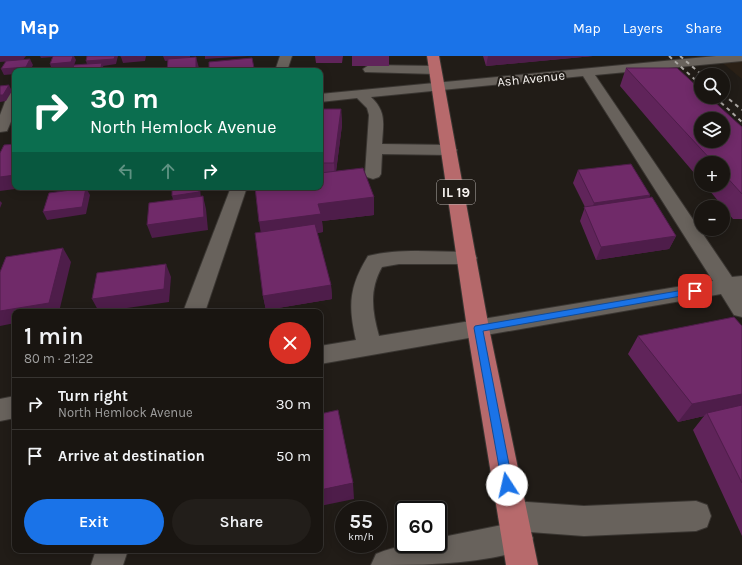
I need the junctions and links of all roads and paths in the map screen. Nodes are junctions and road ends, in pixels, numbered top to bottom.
1 (286, 56) edge
2 (372, 56) edge
3 (742, 57) edge
4 (434, 63) edge
5 (282, 68) edge
6 (369, 69) junction
7 (587, 72) junction
8 (438, 87) junction
9 (377, 93) junction
10 (360, 94) junction
11 (323, 98) edge
12 (12, 105) edge
13 (6, 128) edge
14 (375, 149) junction
15 (449, 150) junction
16 (373, 174) dead end
17 (238, 190) edge
18 (467, 258) junction
19 (734, 284) edge
20 (195, 309) edge
21 (742, 309) edge
22 (478, 328) junction
23 (370, 347) junction
24 (323, 355) edge
25 (12, 408) edge
26 (0, 410) edge
27 (696, 516) dead end
28 (517, 540) edge
29 (111, 553) edge
30 (106, 565) edge
31 (387, 565) edge

1 - 5 street
2 - 6 street
3 - 7 street, Ash Avenue
4 - 6 street
4 - 8 main road, IL 19
6 - 9 street
7 - 8 street, Ash Avenue
7 - 19 street
8 - 9 street, Ash Avenue
8 - 15 main road, IL 19
9 - 10 street, Ash Avenue
10 - 11 street, Ash Avenue
10 - 14 street
12 - 13 street
14 - 15 street
14 - 16 street
15 - 18 main road, IL 19
17 - 20 street
18 - 22 main road, IL 19
18 - 23 street
19 - 21 street
19 - 22 street
22 - 23 street
22 - 28 main road, IL 19
23 - 24 street
25 - 26 street
27 - 28 street
28 - 31 street
29 - 30 street

